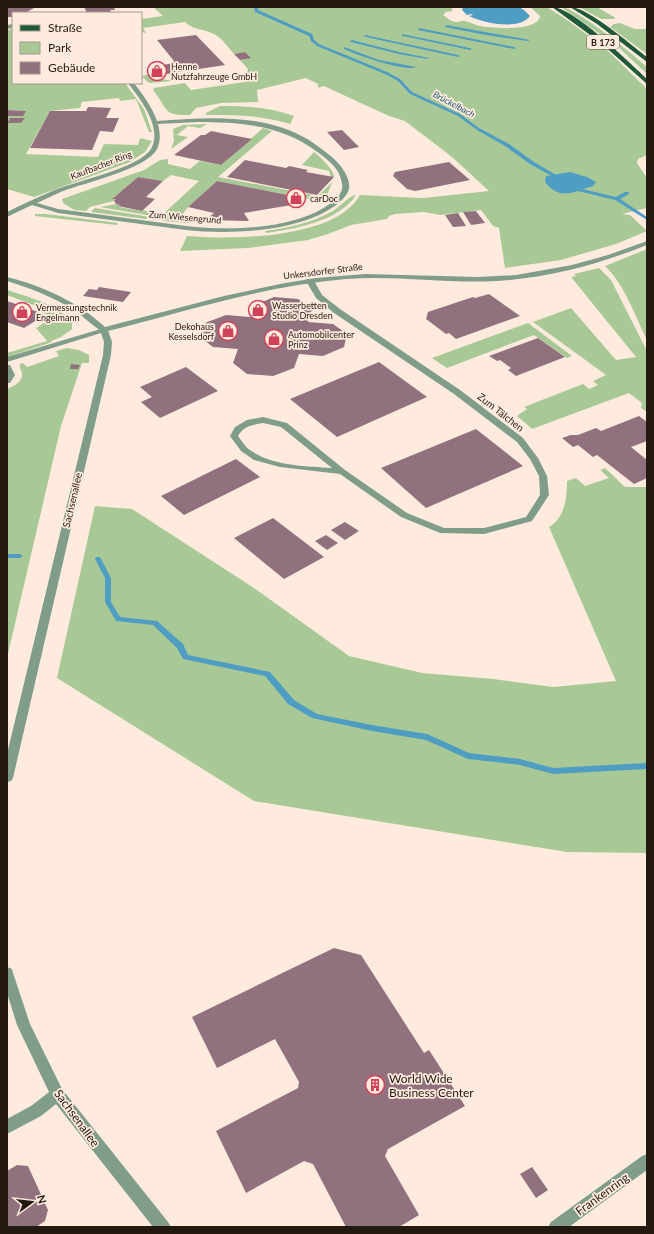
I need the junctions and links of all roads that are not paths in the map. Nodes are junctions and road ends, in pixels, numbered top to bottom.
1 (554, 7) edge
2 (572, 7) edge
3 (647, 60) edge
4 (647, 82) edge
5 (132, 84) edge
6 (155, 123) junction
7 (32, 202) junction
8 (7, 215) edge
9 (647, 243) edge
10 (7, 279) edge
11 (310, 281) junction
12 (104, 330) junction
13 (7, 360) edge
14 (7, 367) edge
15 (7, 381) edge
16 (342, 472) junction
17 (7, 778) edge
18 (7, 973) edge
19 (58, 1094) junction
20 (7, 1127) edge
21 (647, 1161) edge
22 (163, 1227) edge
23 (556, 1227) edge

1 - 4 main road, B 173
2 - 3 main road, B 173
5 - 6 street, Kaufbacher Ring
6 - 7 street, Kaufbacher Ring
6 - 7 street, Zum Wiesengrund
7 - 8 street, Kaufbacher Ring
9 - 11 street, Unkersdorfer Straße
10 - 12 street
11 - 12 street, Unkersdorfer Straße
11 - 16 street, Zum Tälchen
12 - 13 street, Unkersdorfer Straße
12 - 17 street, Sachsenallee
14 - 15 street
16 - 16 street, Zum Tälchen
18 - 19 street, Sachsenallee
19 - 20 street
19 - 22 street, Sachsenallee
21 - 23 street, Frankenring

